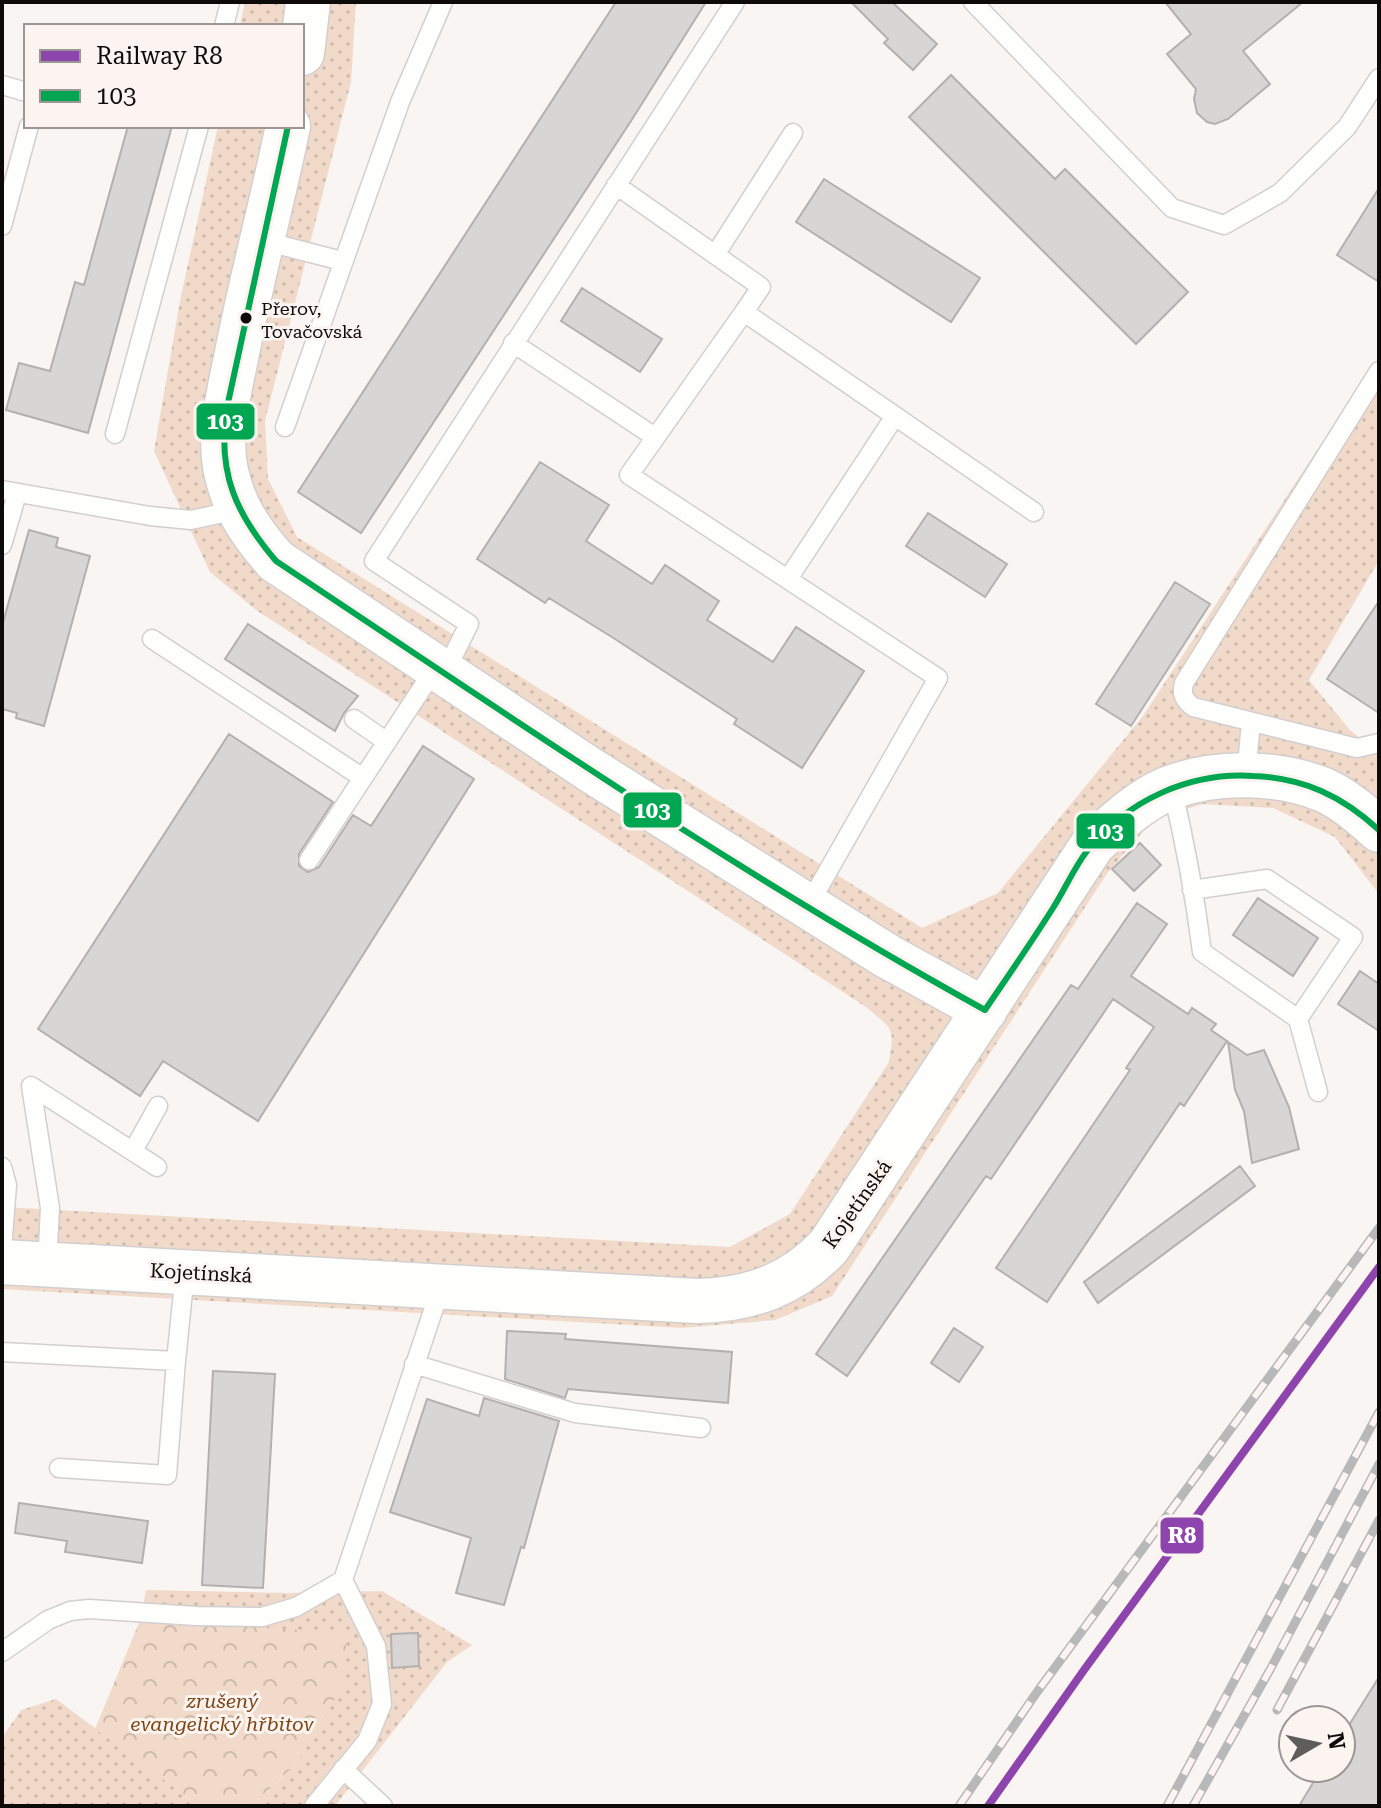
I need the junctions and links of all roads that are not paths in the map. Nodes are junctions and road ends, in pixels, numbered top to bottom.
1 (230, 2) edge
2 (308, 2) edge
3 (443, 2) edge
4 (735, 2) edge
5 (973, 2) edge
6 (224, 24) edge
7 (304, 36) edge
8 (1379, 78) edge
9 (2, 85) edge
10 (24, 91) edge
11 (28, 128) edge
12 (198, 128) edge
13 (281, 128) edge
14 (793, 133) dead end
15 (616, 185) junction
16 (2, 226) edge
17 (260, 240) junction
18 (715, 255) junction
19 (342, 261) junction
20 (744, 312) junction
21 (513, 343) junction
22 (1379, 371) edge
23 (895, 416) junction
24 (285, 427) dead end
25 (115, 434) dead end
26 (655, 437) junction
27 (9, 492) edge
28 (237, 510) junction
29 (1034, 512) dead end
30 (2, 545) edge
31 (788, 579) junction
32 (152, 639) dead end
33 (441, 669) junction
34 (354, 719) dead end
35 (1251, 722) junction
36 (387, 742) junction
37 (1379, 743) edge
38 (1246, 776) junction
39 (363, 778) junction
40 (1172, 788) junction
41 (1379, 830) edge
42 (309, 860) dead end
43 (1192, 890) junction
44 (808, 906) junction
45 (985, 1010) junction
46 (1298, 1019) junction
47 (1318, 1092) dead end
48 (158, 1106) dead end
49 (133, 1151) junction
50 (2, 1167) edge
51 (157, 1167) dead end
52 (2, 1249) edge
53 (2, 1262) edge
54 (47, 1264) junction
55 (185, 1272) junction
56 (441, 1287) junction
57 (2, 1352) edge
58 (176, 1361) junction
59 (414, 1364) junction
60 (701, 1428) dead end
61 (59, 1468) dead end
62 (343, 1580) junction
63 (2, 1652) edge
64 (343, 1769) junction
65 (314, 1806) edge
66 (383, 1806) edge

1 - 6 lane
2 - 7 main road
3 - 19 lane
4 - 15 lane
5 - 8 lane
9 - 10 lane
11 - 16 lane
12 - 25 lane
13 - 17 main road
14 - 18 lane
15 - 18 lane
15 - 21 lane
17 - 19 lane
17 - 28 main road
18 - 20 lane
19 - 24 lane
20 - 23 lane
20 - 26 lane
21 - 26 lane
21 - 33 lane
22 - 35 lane
23 - 29 lane
23 - 31 lane
26 - 31 lane
27 - 28 lane
27 - 30 lane
28 - 33 main road
31 - 44 lane
32 - 39 lane
33 - 36 lane
33 - 44 main road
34 - 36 lane
35 - 37 lane
35 - 38 lane
36 - 39 lane
38 - 40 main road, Kojetínská
38 - 41 main road, Kojetínská
39 - 42 lane
40 - 43 lane
40 - 45 main road, Kojetínská
43 - 46 lane
43 - 46 lane
44 - 45 main road
45 - 56 main road, Kojetínská
46 - 47 lane
48 - 49 lane
49 - 51 lane
49 - 54 lane
50 - 52 lane
53 - 54 main road, Kojetínská
54 - 55 main road, Kojetínská
55 - 56 main road, Kojetínská
55 - 58 lane
56 - 59 lane
57 - 58 lane
58 - 61 lane
59 - 60 lane
59 - 62 lane
62 - 63 lane
62 - 64 lane
64 - 65 lane
64 - 66 lane

